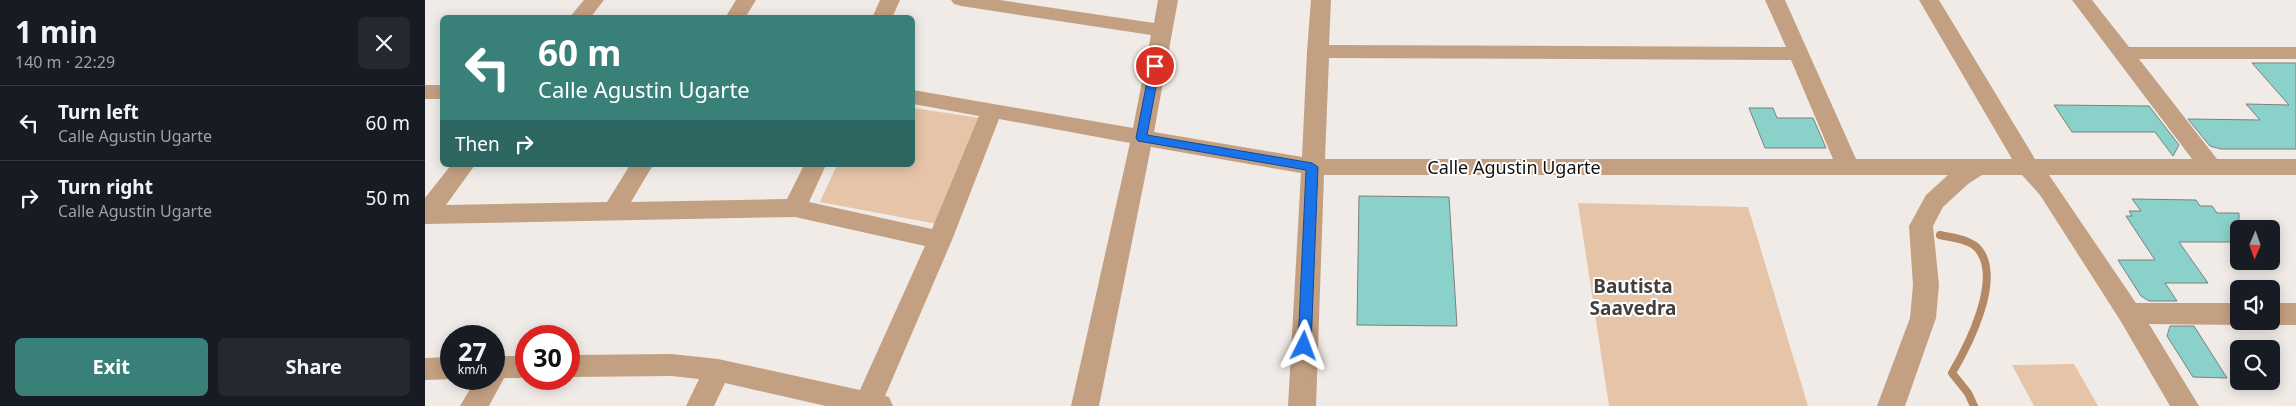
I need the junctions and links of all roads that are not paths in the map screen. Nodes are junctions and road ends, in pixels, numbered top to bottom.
1 (593, 0) edge
2 (747, 0) edge
3 (890, 0) edge
4 (961, 0) edge
5 (1168, 0) edge
6 (1321, 0) edge
7 (1775, 0) edge
8 (1929, 0) edge
9 (2082, 0) edge
10 (581, 15) edge
11 (737, 15) edge
12 (883, 15) edge
13 (1162, 30) junction
14 (1317, 51) junction
15 (2123, 53) junction
16 (2296, 53) edge
17 (1799, 54) junction
18 (425, 92) edge
19 (440, 92) edge
20 (915, 97) edge
21 (992, 110) junction
22 (1141, 138) junction
23 (462, 167) edge
24 (641, 167) edge
25 (814, 167) edge
26 (1312, 167) junction
27 (1848, 167) junction
28 (1977, 167) junction
29 (2028, 167) junction
30 (2211, 167) junction
31 (2296, 167) edge
32 (795, 208) junction
33 (613, 212) junction
34 (426, 215) edge
35 (941, 240) junction
36 (2129, 312) junction
37 (2230, 314) edge
38 (2280, 314) edge
39 (2296, 314) edge
40 (580, 366) edge
41 (440, 368) edge
42 (425, 369) edge
43 (718, 370) junction
44 (483, 390) edge
45 (873, 405) edge
46 (474, 406) edge
47 (700, 406) edge
48 (1085, 406) edge
49 (1302, 406) edge
50 (1891, 406) edge
51 (2185, 406) edge

1 - 10 street
2 - 11 street
3 - 12 street
4 - 13 street
5 - 13 street
6 - 14 street
7 - 17 street
8 - 29 street
9 - 15 street
13 - 22 street
14 - 17 street
14 - 26 street
15 - 16 street
15 - 30 street
17 - 27 street
18 - 19 street
20 - 21 street, Calle Agustin Ugarte
21 - 22 street, Calle Agustin Ugarte
21 - 35 street
22 - 26 street, Calle Agustin Ugarte
22 - 48 street
23 - 34 street
24 - 33 street
25 - 32 street
26 - 27 street, Calle Agustin Ugarte
26 - 49 street
27 - 28 street, Calle Agustin Ugarte
28 - 29 street, Calle Agustin Ugarte
28 - 50 street
29 - 30 street, Calle Agustin Ugarte
29 - 36 street
30 - 31 street, Calle Agustin Ugarte
32 - 33 street
32 - 35 street
33 - 34 street
35 - 45 street
36 - 37 street
36 - 51 street
38 - 39 street
40 - 43 street
41 - 42 street
43 - 45 street
43 - 47 street
44 - 46 street

